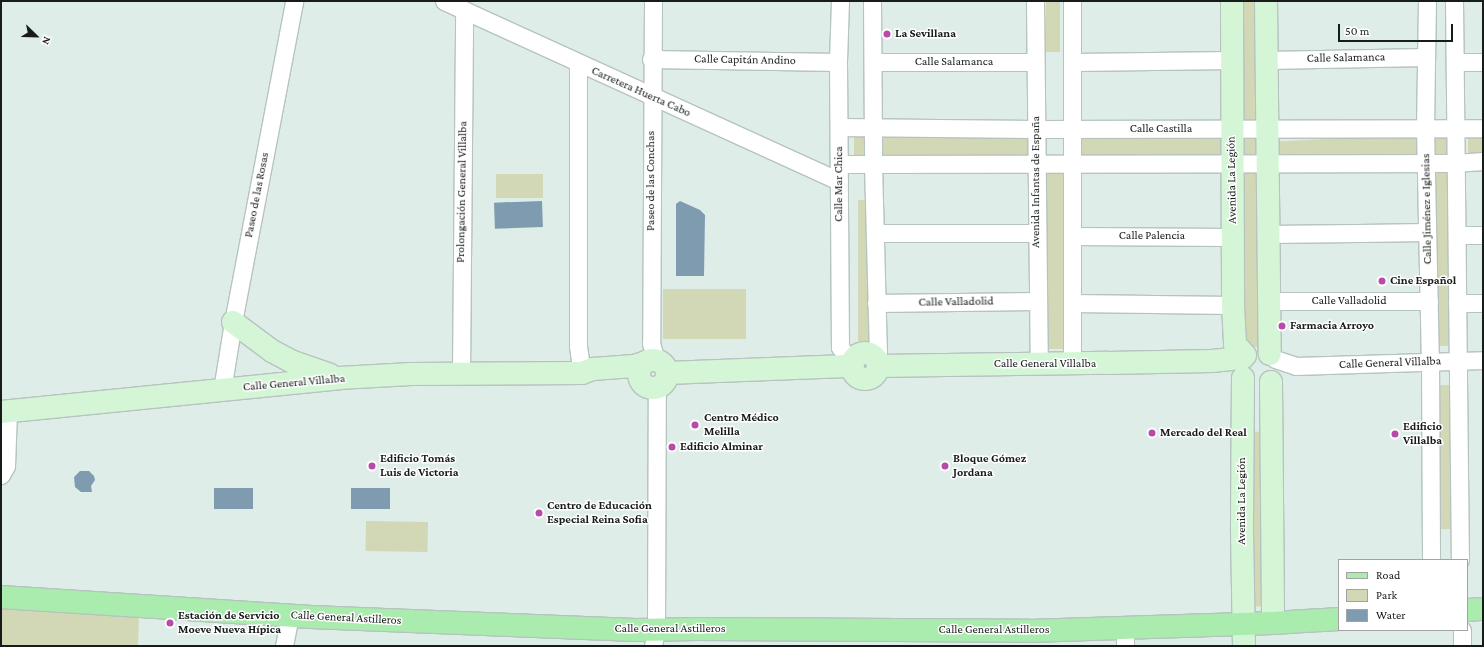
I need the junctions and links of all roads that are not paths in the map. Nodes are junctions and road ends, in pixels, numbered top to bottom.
1 (294, 1) edge
2 (444, 1) edge
3 (653, 1) edge
4 (840, 1) edge
5 (872, 1) edge
6 (1035, 1) edge
7 (1072, 1) edge
8 (1232, 1) edge
9 (1266, 1) edge
10 (1427, 1) edge
11 (1454, 1) edge
12 (464, 10) junction
13 (1426, 57) junction
14 (652, 59) junction
15 (1233, 60) junction
16 (1266, 60) junction
17 (838, 62) junction
18 (873, 62) junction
19 (1035, 62) junction
20 (1073, 62) junction
21 (1455, 62) junction
22 (1483, 62) edge
23 (578, 63) junction
24 (652, 96) junction
25 (839, 127) junction
26 (874, 127) junction
27 (1425, 127) junction
28 (1456, 127) junction
29 (1071, 128) junction
30 (1483, 128) edge
31 (1036, 129) junction
32 (1232, 129) junction
33 (1267, 129) junction
34 (1483, 161) edge
35 (1036, 163) junction
36 (1267, 163) junction
37 (1426, 163) junction
38 (1455, 163) junction
39 (839, 164) junction
40 (873, 164) junction
41 (1071, 164) junction
42 (1232, 164) junction
43 (839, 181) junction
44 (1427, 232) junction
45 (875, 233) junction
46 (1036, 233) junction
47 (1267, 234) junction
48 (1483, 234) edge
49 (1456, 235) junction
50 (1072, 236) junction
51 (1233, 236) junction
52 (1037, 301) junction
53 (1269, 301) junction
54 (1429, 301) junction
55 (876, 303) junction
56 (1072, 303) junction
57 (1457, 303) junction
58 (1483, 303) edge
59 (1233, 305) junction
60 (233, 322) junction
61 (1458, 360) junction
62 (1483, 360) edge
63 (1430, 361) junction
64 (865, 362) junction
65 (1039, 363) junction
66 (1072, 363) junction
67 (1243, 366) junction
68 (1273, 368) junction
69 (582, 373) junction
70 (461, 374) junction
71 (654, 374) junction
72 (339, 378) junction
73 (222, 390) junction
74 (3, 413) edge
75 (1, 475) edge
76 (1242, 532) junction
77 (1272, 532) junction
78 (1431, 559) edge
79 (1460, 559) edge
80 (1, 597) edge
81 (1483, 609) edge
82 (1468, 610) edge
83 (290, 615) junction
84 (1338, 619) edge
85 (1273, 623) junction
86 (1243, 624) junction
87 (1462, 631) edge
88 (1125, 637) edge
89 (654, 638) edge
90 (1029, 638) edge
91 (284, 646) edge
92 (1244, 646) edge
93 (1462, 646) edge

1 - 60 street, Paseo de las Rosas
2 - 12 street, Carretera Huerta Cabo
3 - 14 street, Paseo de las Conchas
4 - 17 street, Calle Mar Chica
5 - 18 street
6 - 19 street, Avenida Infantas de España
7 - 20 street
8 - 15 street, Avenida La Legión
9 - 16 street
10 - 13 street, Calle Jiménez e Iglesias
11 - 21 street
12 - 23 street, Carretera Huerta Cabo
12 - 70 street, Prolongación General Villalba
13 - 16 street, Calle Salamanca
13 - 27 street, Calle Jiménez e Iglesias
14 - 17 street, Calle Capitán Andino
14 - 24 street, Paseo de las Conchas
15 - 20 street
15 - 32 street, Avenida La Legión
16 - 33 street
17 - 25 street, Calle Mar Chica
18 - 19 street, Calle Salamanca
18 - 26 street
19 - 31 street, Avenida Infantas de España
20 - 29 street
21 - 22 street
21 - 28 street
23 - 24 street, Carretera Huerta Cabo
23 - 69 street
24 - 43 street, Carretera Huerta Cabo
24 - 71 street, Paseo de las Conchas
25 - 26 street, Calle Castilla
25 - 39 street, Calle Mar Chica
26 - 31 street, Calle Castilla
26 - 40 street
27 - 28 street, Calle Castilla
27 - 33 street, Calle Castilla
27 - 37 street, Calle Jiménez e Iglesias
28 - 30 street, Calle Castilla
28 - 38 street
29 - 31 street, Calle Castilla
29 - 32 street, Calle Castilla
29 - 41 street
31 - 35 street, Avenida Infantas de España
32 - 33 street, Calle Castilla
32 - 42 street, Avenida La Legión
33 - 36 street
34 - 38 street
35 - 40 street
35 - 41 street
35 - 46 street, Avenida Infantas de España
36 - 37 street
36 - 42 street
36 - 47 street
37 - 38 street
37 - 44 street, Calle Jiménez e Iglesias
38 - 49 street
39 - 40 street
39 - 43 street, Calle Mar Chica
40 - 45 street
41 - 42 street
41 - 50 street
42 - 51 street, Avenida La Legión
43 - 64 street, Calle Mar Chica
44 - 47 street
44 - 54 street, Calle Jiménez e Iglesias
45 - 46 street
45 - 55 street
46 - 52 street, Avenida Infantas de España
47 - 53 street
48 - 49 street
49 - 57 street
50 - 51 street, Calle Palencia
50 - 56 street
51 - 59 street, Avenida La Legión
52 - 55 street, Calle Valladolid
52 - 65 street, Avenida Infantas de España
53 - 54 street, Calle Valladolid
53 - 68 street
54 - 63 street, Calle Jiménez e Iglesias
55 - 64 street
56 - 59 street
56 - 66 street
57 - 58 street
57 - 61 street
59 - 67 street, Avenida La Legión
60 - 72 street
60 - 73 street, Paseo de las Rosas
61 - 62 street, Calle General Villalba
61 - 63 street, Calle General Villalba
61 - 79 street
63 - 68 street, Calle General Villalba
63 - 78 street, Calle Jiménez e Iglesias
64 - 65 street, Calle General Villalba
64 - 71 street, Calle General Villalba
65 - 66 street, Calle General Villalba
66 - 67 street, Calle General Villalba
67 - 68 street, Calle General Villalba
67 - 68 street
67 - 76 street, Avenida La Legión
68 - 77 street
69 - 70 street, Calle General Villalba
69 - 71 street, Calle General Villalba
70 - 72 street, Calle General Villalba
71 - 89 street, Paseo de las Conchas
72 - 73 street, Calle General Villalba
73 - 74 street, Calle General Villalba
74 - 75 street
76 - 77 street
76 - 86 street, Avenida La Legión
77 - 85 street
80 - 83 main road, Calle General Astilleros
81 - 82 main road
83 - 89 main road, Calle General Astilleros
83 - 91 street
84 - 85 main road, Calle General Astilleros
85 - 86 main road, Calle General Astilleros
86 - 88 main road, Calle General Astilleros
86 - 92 street, Avenida La Legión
87 - 93 street
88 - 90 main road, Calle General Astilleros
89 - 90 main road, Calle General Astilleros

